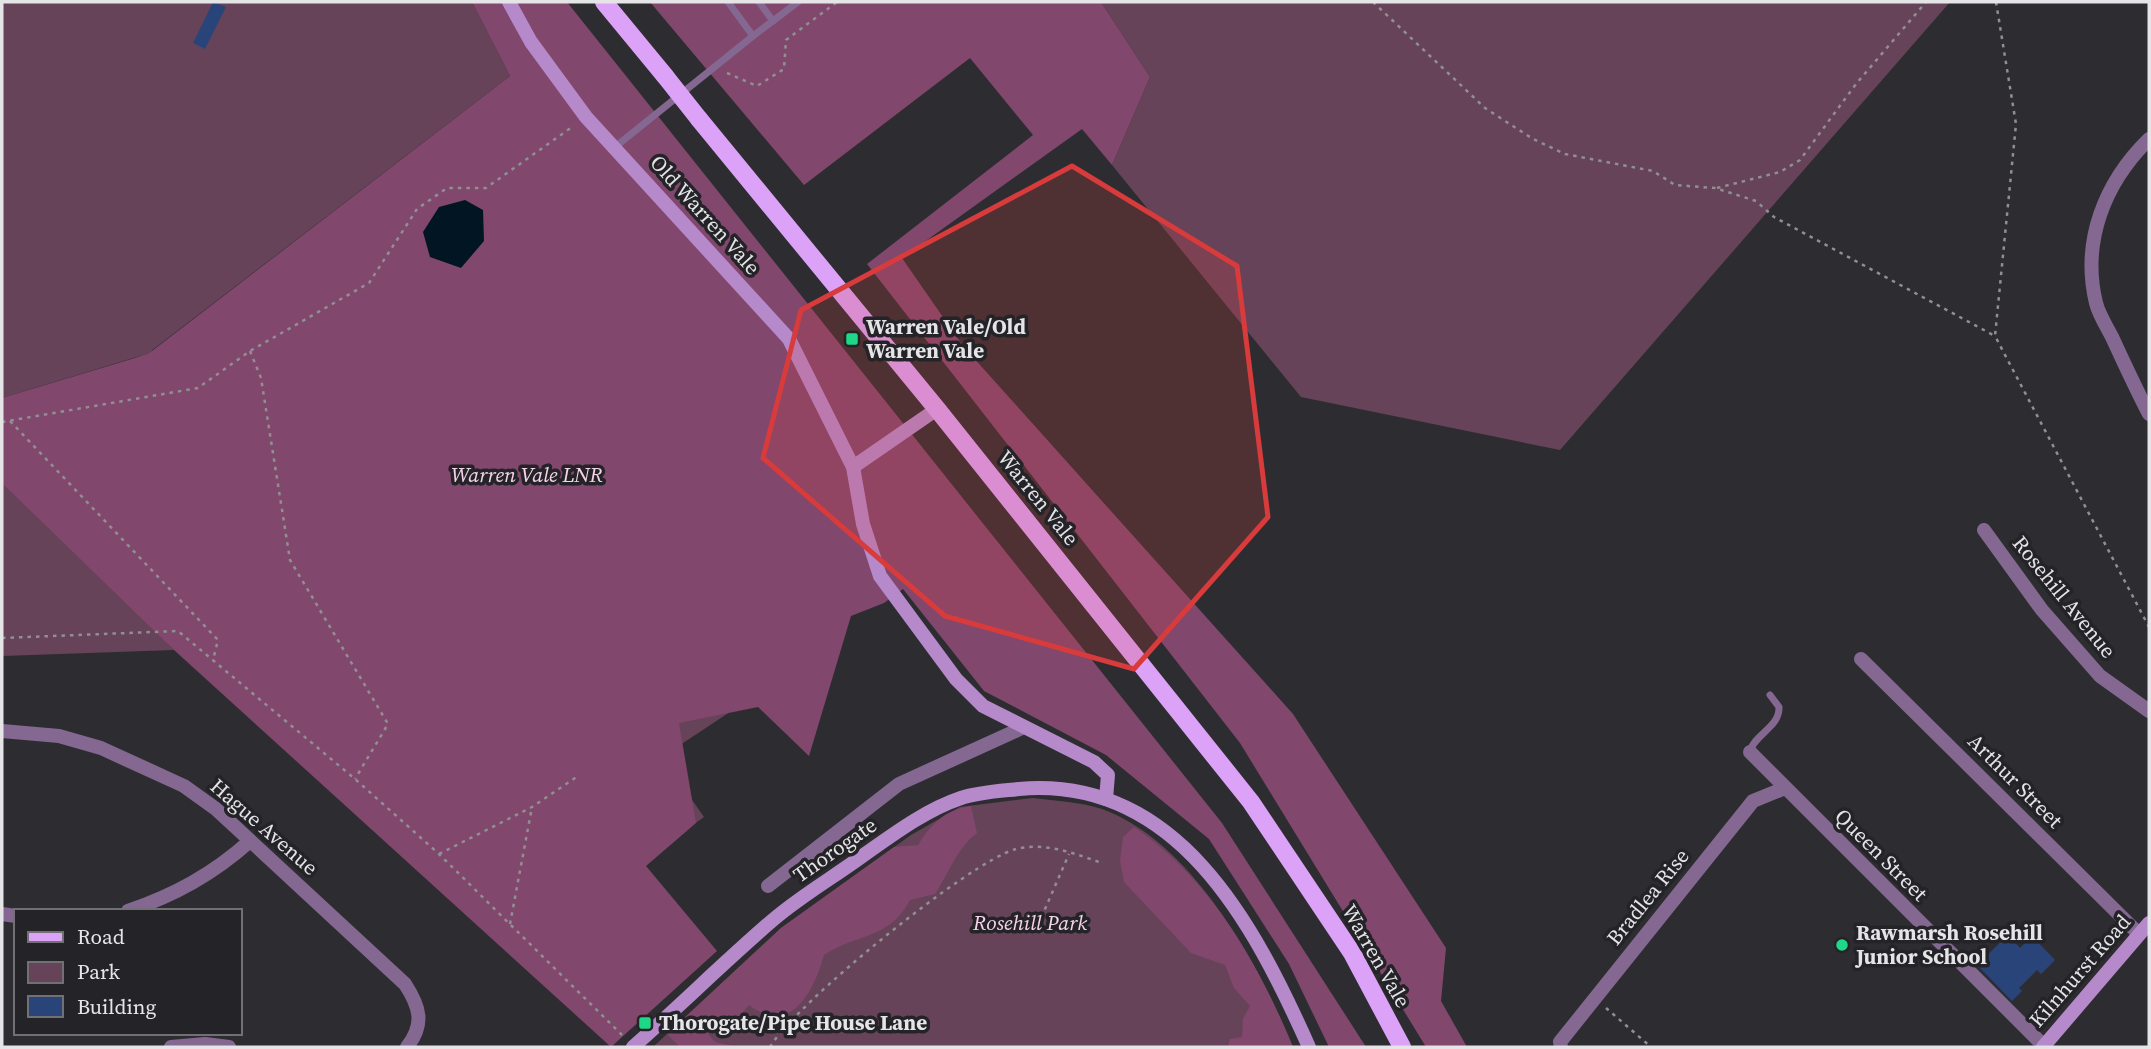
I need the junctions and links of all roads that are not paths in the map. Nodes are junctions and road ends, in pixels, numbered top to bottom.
1 (509, 2) edge
2 (604, 2) edge
3 (728, 2) edge
4 (759, 2) edge
5 (798, 2) edge
6 (773, 20) junction
7 (753, 36) junction
8 (2149, 139) edge
9 (615, 147) junction
10 (937, 409) junction
11 (2149, 414) edge
12 (853, 467) junction
13 (1984, 530) dead end
14 (1861, 659) dead end
15 (1770, 695) dead end
16 (2149, 710) edge
17 (1022, 728) junction
18 (2, 731) edge
19 (1750, 752) joint
20 (1785, 788) junction
21 (1106, 799) junction
22 (250, 841) junction
23 (768, 886) dead end
24 (133, 909) edge
25 (2144, 928) edge
26 (2043, 1046) edge
27 (171, 1047) edge
28 (229, 1047) edge
29 (407, 1047) edge
30 (634, 1047) edge
31 (1309, 1047) edge
32 (1402, 1047) edge
33 (1561, 1047) edge

1 - 9 street, Old Warren Vale
2 - 10 main road, Warren Vale, bridge
3 - 7 lane
4 - 6 lane
5 - 6 lane
6 - 7 lane
7 - 9 lane
8 - 11 street
9 - 12 street, Old Warren Vale
10 - 12 street
10 - 32 main road, Warren Vale
12 - 17 street, Old Warren Vale
13 - 16 street, Rosehill Avenue
14 - 25 street, Arthur Street
15 - 19 lane
17 - 21 street, Old Warren Vale
17 - 23 street
18 - 22 street, Hague Avenue
19 - 20 street, Queen Street
20 - 26 street, Queen Street
20 - 33 street, Bradlea Rise
21 - 30 street, Thorogate
21 - 31 street
22 - 24 street
22 - 29 street, Hague Avenue
25 - 26 street, Kilnhurst Road
27 - 28 street

